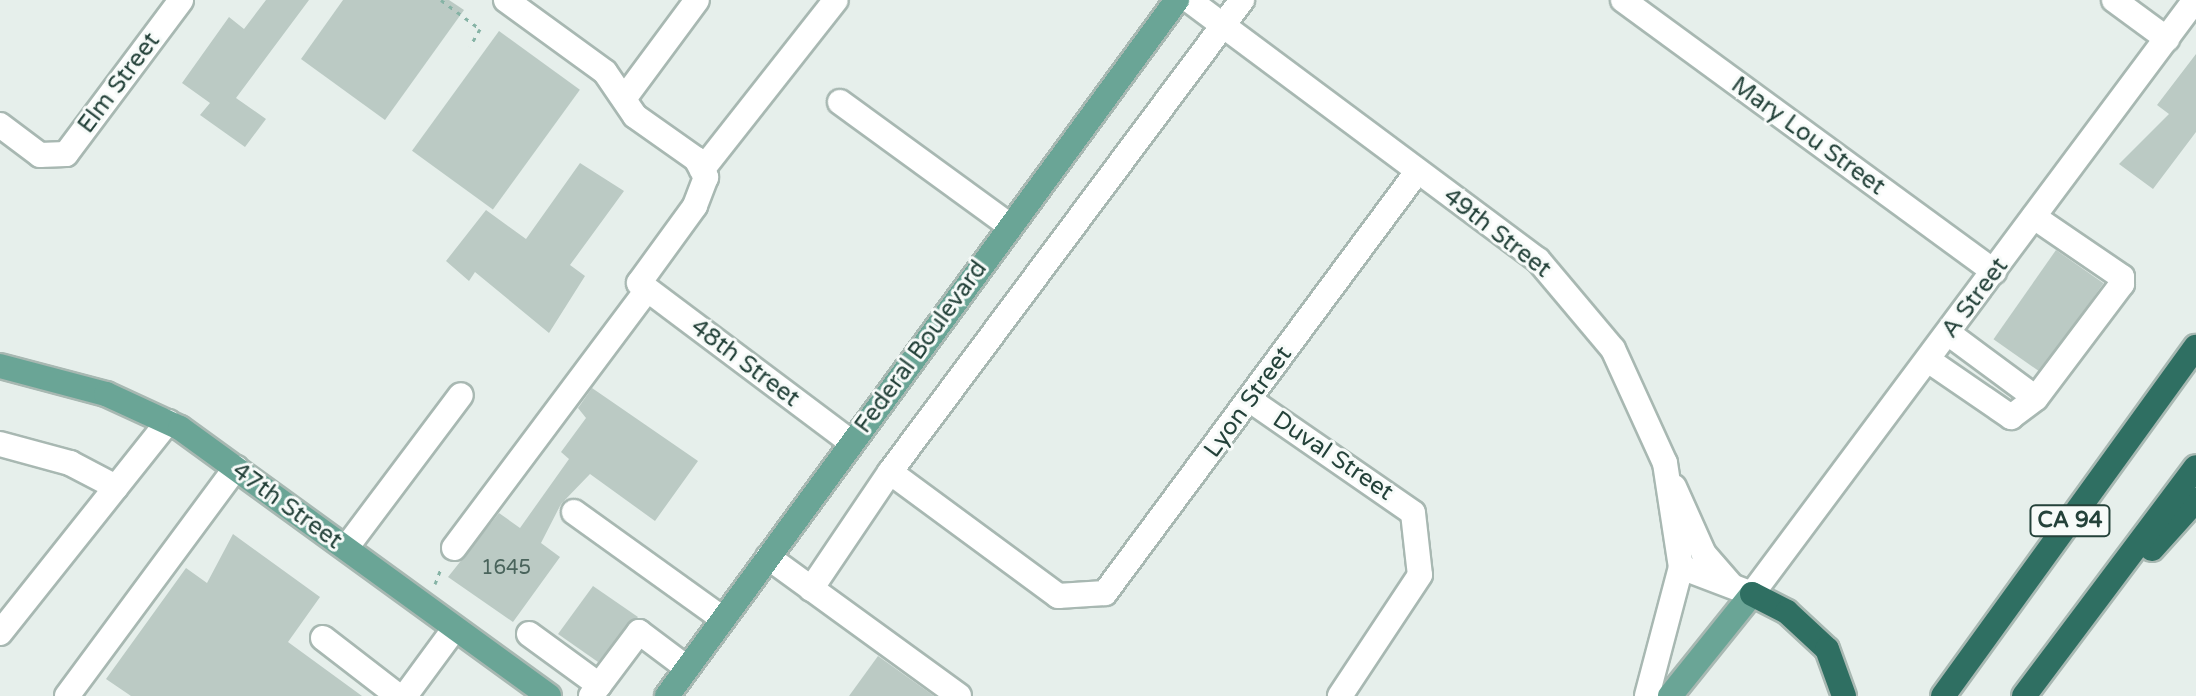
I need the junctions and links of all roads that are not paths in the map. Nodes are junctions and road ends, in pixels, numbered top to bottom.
1 (506, 0) edge
2 (697, 0) edge
3 (836, 0) edge
4 (1177, 0) edge
5 (1189, 0) edge
6 (1242, 0) edge
7 (1623, 0) edge
8 (2114, 0) edge
9 (2195, 0) edge
10 (178, 1) edge
11 (1224, 23) junction
12 (2167, 39) junction
13 (626, 96) junction
14 (840, 102) dead end
15 (0, 125) edge
16 (1417, 172) junction
17 (704, 173) junction
18 (2034, 217) junction
19 (1010, 226) junction
20 (1994, 272) junction
21 (643, 286) junction
22 (1948, 333) junction
23 (2196, 347) edge
24 (1928, 360) junction
25 (0, 366) edge
26 (461, 395) dead end
27 (2036, 398) junction
28 (1250, 400) junction
29 (168, 422) junction
30 (851, 442) junction
31 (0, 444) edge
32 (2196, 467) edge
33 (236, 468) junction
34 (890, 472) junction
35 (1668, 479) junction
36 (116, 487) junction
37 (2196, 500) edge
38 (574, 512) dead end
39 (346, 548) junction
40 (454, 548) dead end
41 (768, 557) junction
42 (1681, 567) junction
43 (811, 589) junction
44 (1742, 590) junction
45 (723, 619) junction
46 (455, 628) junction
47 (0, 633) edge
48 (529, 634) dead end
49 (323, 638) dead end
50 (687, 668) junction
51 (2028, 689) edge
52 (595, 691) edge
53 (67, 696) edge
54 (398, 696) edge
55 (405, 696) edge
56 (549, 696) edge
57 (667, 696) edge
58 (959, 696) edge
59 (1340, 696) edge
60 (1647, 696) edge
61 (1670, 696) edge
62 (1844, 696) edge
63 (1943, 696) edge

1 - 13 street
2 - 13 street
3 - 17 street
4 - 19 main road, Federal Boulevard
5 - 11 street, 49th Street
6 - 11 street
7 - 20 street, Mary Lou Street
8 - 12 street
9 - 12 street, A Street
10 - 15 street, Elm Street
11 - 16 street, 49th Street
11 - 34 street
12 - 18 street, A Street
13 - 17 street
14 - 19 street
16 - 28 street, Lyon Street
16 - 35 street, 49th Street
17 - 21 street
18 - 20 street, A Street
18 - 27 street
19 - 30 main road, Federal Boulevard
20 - 22 street, A Street
21 - 30 street, 48th Street
21 - 40 street
22 - 24 street, A Street
22 - 27 street
23 - 63 highway, CA 94
24 - 27 street
24 - 44 street, A Street
25 - 29 main road, 47th Street
26 - 39 street
28 - 34 street, Lyon Street
28 - 59 street, Duval Street
29 - 33 main road, 47th Street
29 - 36 street
30 - 41 main road, Federal Boulevard
31 - 36 street
32 - 51 highway, CA 94
33 - 39 main road, 47th Street
33 - 53 street
34 - 43 street
35 - 42 street, 49th Street
35 - 44 street
36 - 47 street
37 - 51 highway
38 - 45 street
39 - 46 main road, 47th Street
41 - 43 street
41 - 45 main road, Federal Boulevard
42 - 44 street
42 - 60 street, 49th Street
43 - 58 street
44 - 61 main road, A Street
44 - 62 highway
45 - 50 main road, Federal Boulevard
46 - 55 street
46 - 56 main road, 47th Street
48 - 52 street
49 - 54 street
50 - 52 street
50 - 57 main road, Federal Boulevard

